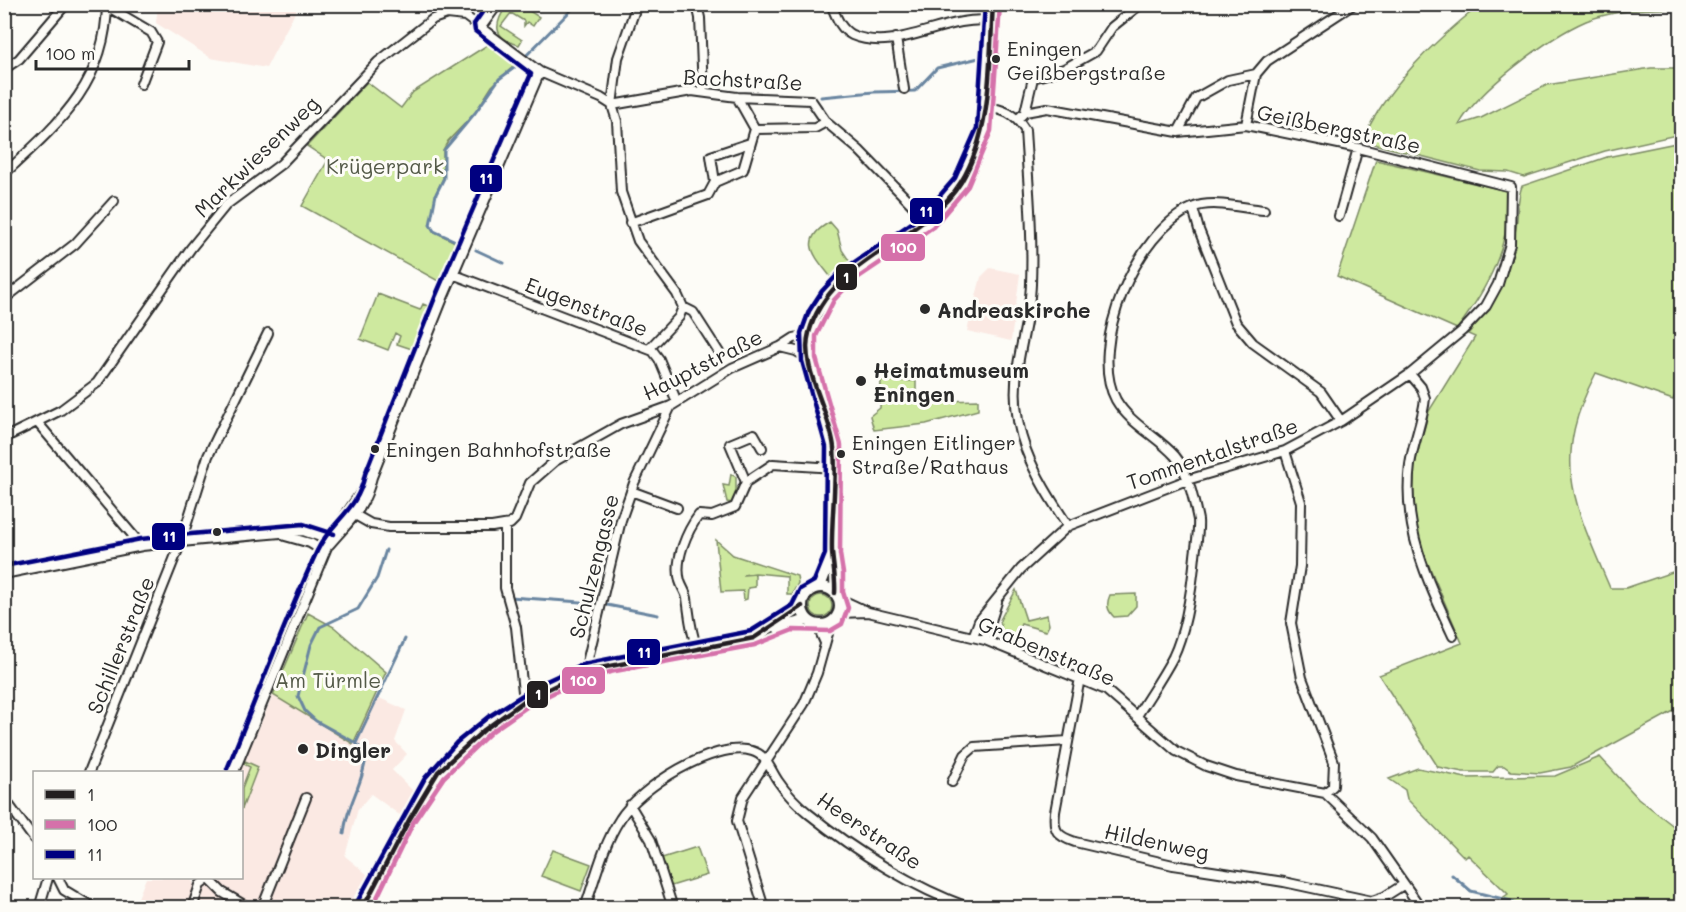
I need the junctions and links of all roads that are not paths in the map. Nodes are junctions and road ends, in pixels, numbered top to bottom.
1 (66, 4) edge
2 (498, 4) edge
3 (637, 4) edge
4 (687, 4) edge
5 (831, 4) edge
6 (993, 4) edge
7 (1354, 4) edge
8 (107, 5) edge
9 (702, 5) edge
10 (1137, 7) dead end
11 (992, 21) junction
12 (481, 27) junction
13 (896, 38) junction
14 (4, 69) edge
15 (540, 72) junction
16 (1256, 74) junction
17 (141, 84) dead end
18 (904, 89) dead end
19 (702, 91) junction
20 (737, 97) junction
21 (612, 105) junction
22 (985, 107) junction
23 (1025, 112) junction
24 (1018, 119) junction
25 (826, 122) junction
26 (1246, 125) junction
27 (755, 129) junction
28 (1178, 132) junction
29 (750, 143) junction
30 (1358, 148) junction
31 (4, 174) edge
32 (715, 182) junction
33 (1511, 187) joint
34 (114, 201) dead end
35 (1193, 208) junction
36 (1264, 210) dead end
37 (1339, 216) dead end
38 (928, 221) junction
39 (630, 223) junction
40 (455, 275) junction
41 (4, 299) edge
42 (682, 307) junction
43 (268, 333) dead end
44 (808, 334) junction
45 (780, 347) junction
46 (649, 350) junction
47 (720, 354) dead end
48 (809, 359) junction
49 (1410, 374) junction
50 (674, 404) junction
51 (1341, 421) junction
52 (37, 422) junction
53 (4, 438) edge
54 (762, 448) dead end
55 (1285, 451) junction
56 (834, 468) junction
57 (372, 477) junction
58 (1186, 480) junction
59 (746, 482) junction
60 (631, 491) junction
61 (677, 508) dead end
62 (348, 511) junction
63 (356, 516) junction
64 (505, 525) junction
65 (1068, 526) junction
66 (278, 535) junction
67 (180, 542) junction
68 (329, 545) junction
69 (142, 546) junction
70 (832, 555) junction
71 (4, 574) edge
72 (820, 586) junction
73 (838, 596) junction
74 (998, 600) junction
75 (802, 606) junction
76 (868, 612) junction
77 (840, 613) junction
78 (812, 623) junction
79 (831, 623) junction
80 (769, 630) junction
81 (1453, 636) dead end
82 (973, 637) junction
83 (985, 640) junction
84 (825, 643) junction
85 (697, 649) junction
86 (585, 671) junction
87 (1080, 678) junction
88 (524, 701) junction
89 (1137, 716) junction
90 (1068, 741) junction
91 (768, 761) junction
92 (89, 771) edge
93 (234, 771) edge
94 (952, 782) dead end
95 (1325, 793) junction
96 (4, 798) edge
97 (306, 798) dead end
98 (630, 805) junction
99 (33, 838) edge
100 (48, 879) edge
101 (58, 879) edge
102 (207, 879) edge
103 (209, 879) edge
104 (1403, 885) junction
105 (39, 908) edge
106 (94, 908) edge
107 (192, 908) edge
108 (249, 908) edge
109 (261, 908) edge
110 (363, 908) edge
111 (585, 908) edge
112 (673, 908) edge
113 (764, 908) edge
114 (970, 908) edge
115 (1421, 908) edge

1 - 14 street
2 - 12 street
3 - 21 street
4 - 9 street
5 - 13 street
6 - 11 main road
7 - 16 street
8 - 17 street
8 - 31 street
9 - 19 street
10 - 23 street
11 - 13 street
11 - 22 main road
12 - 15 street, Markwiesenweg
12 - 52 street, Markwiesenweg
13 - 18 street
15 - 21 street, Markwiesenweg
15 - 40 street
16 - 26 street
16 - 28 street
19 - 20 street, Bachstraße
19 - 21 street, Bachstraße
20 - 25 street, Bachstraße
20 - 27 street
21 - 39 street
22 - 24 street
22 - 38 main road
23 - 24 street
23 - 28 street, Geißbergstraße
24 - 65 street
25 - 27 street
25 - 38 street
26 - 28 street, Geißbergstraße
26 - 30 street, Geißbergstraße
27 - 29 street
29 - 32 street
29 - 32 street
30 - 33 street, Geißbergstraße
30 - 37 street
32 - 39 street
33 - 49 street, Tommentalstraße
34 - 41 street
35 - 36 street
35 - 51 street
35 - 58 street
38 - 44 main road
39 - 42 street
40 - 46 street, Eugenstraße
40 - 57 street
42 - 46 street
42 - 47 street
43 - 67 street, Schillerstraße
44 - 45 street, Hauptstraße
44 - 48 main road
45 - 48 street, Hauptstraße
45 - 50 street, Hauptstraße
46 - 50 street, Eugenstraße
48 - 56 main road
49 - 51 street, Tommentalstraße
49 - 81 street
50 - 60 street, Schulzengasse
50 - 64 street, Hauptstraße
51 - 55 street, Tommentalstraße
52 - 53 street, Markwiesenweg
52 - 69 street
54 - 59 street
55 - 58 street, Tommentalstraße
55 - 95 street
56 - 59 street
56 - 70 main road
57 - 62 street
57 - 63 street
58 - 65 street, Tommentalstraße
58 - 89 street
59 - 85 street
60 - 61 street
60 - 86 street, Schulzengasse
62 - 63 street
62 - 68 street
63 - 64 street
63 - 68 street
64 - 88 street
65 - 74 street, Tommentalstraße
66 - 67 street
66 - 68 street
66 - 68 street
67 - 69 street
67 - 92 street, Schillerstraße
68 - 93 street
69 - 71 street
70 - 72 main road
70 - 73 main road
72 - 73 main road
72 - 75 main road
73 - 76 street, Grabenstraße
73 - 77 main road
74 - 82 street, Tommentalstraße
74 - 83 street, Tommentalstraße
75 - 78 main road
75 - 80 main road
76 - 77 street, Grabenstraße
76 - 82 street, Grabenstraße
77 - 79 main road
78 - 79 main road
78 - 80 main road
78 - 84 street
79 - 84 street
80 - 85 main road
82 - 83 street, Grabenstraße
83 - 87 street, Grabenstraße
84 - 91 street
85 - 86 main road
86 - 88 main road
87 - 89 street, Grabenstraße
87 - 90 street, Hildenweg
88 - 110 main road
89 - 95 street, Grabenstraße
90 - 94 street
90 - 104 street, Hildenweg
91 - 98 street
91 - 113 street
91 - 114 street, Heerstraße
95 - 104 street
96 - 99 street
97 - 109 street
98 - 111 street
98 - 112 street
100 - 105 street
101 - 106 street
102 - 107 street
103 - 108 street
104 - 115 street

